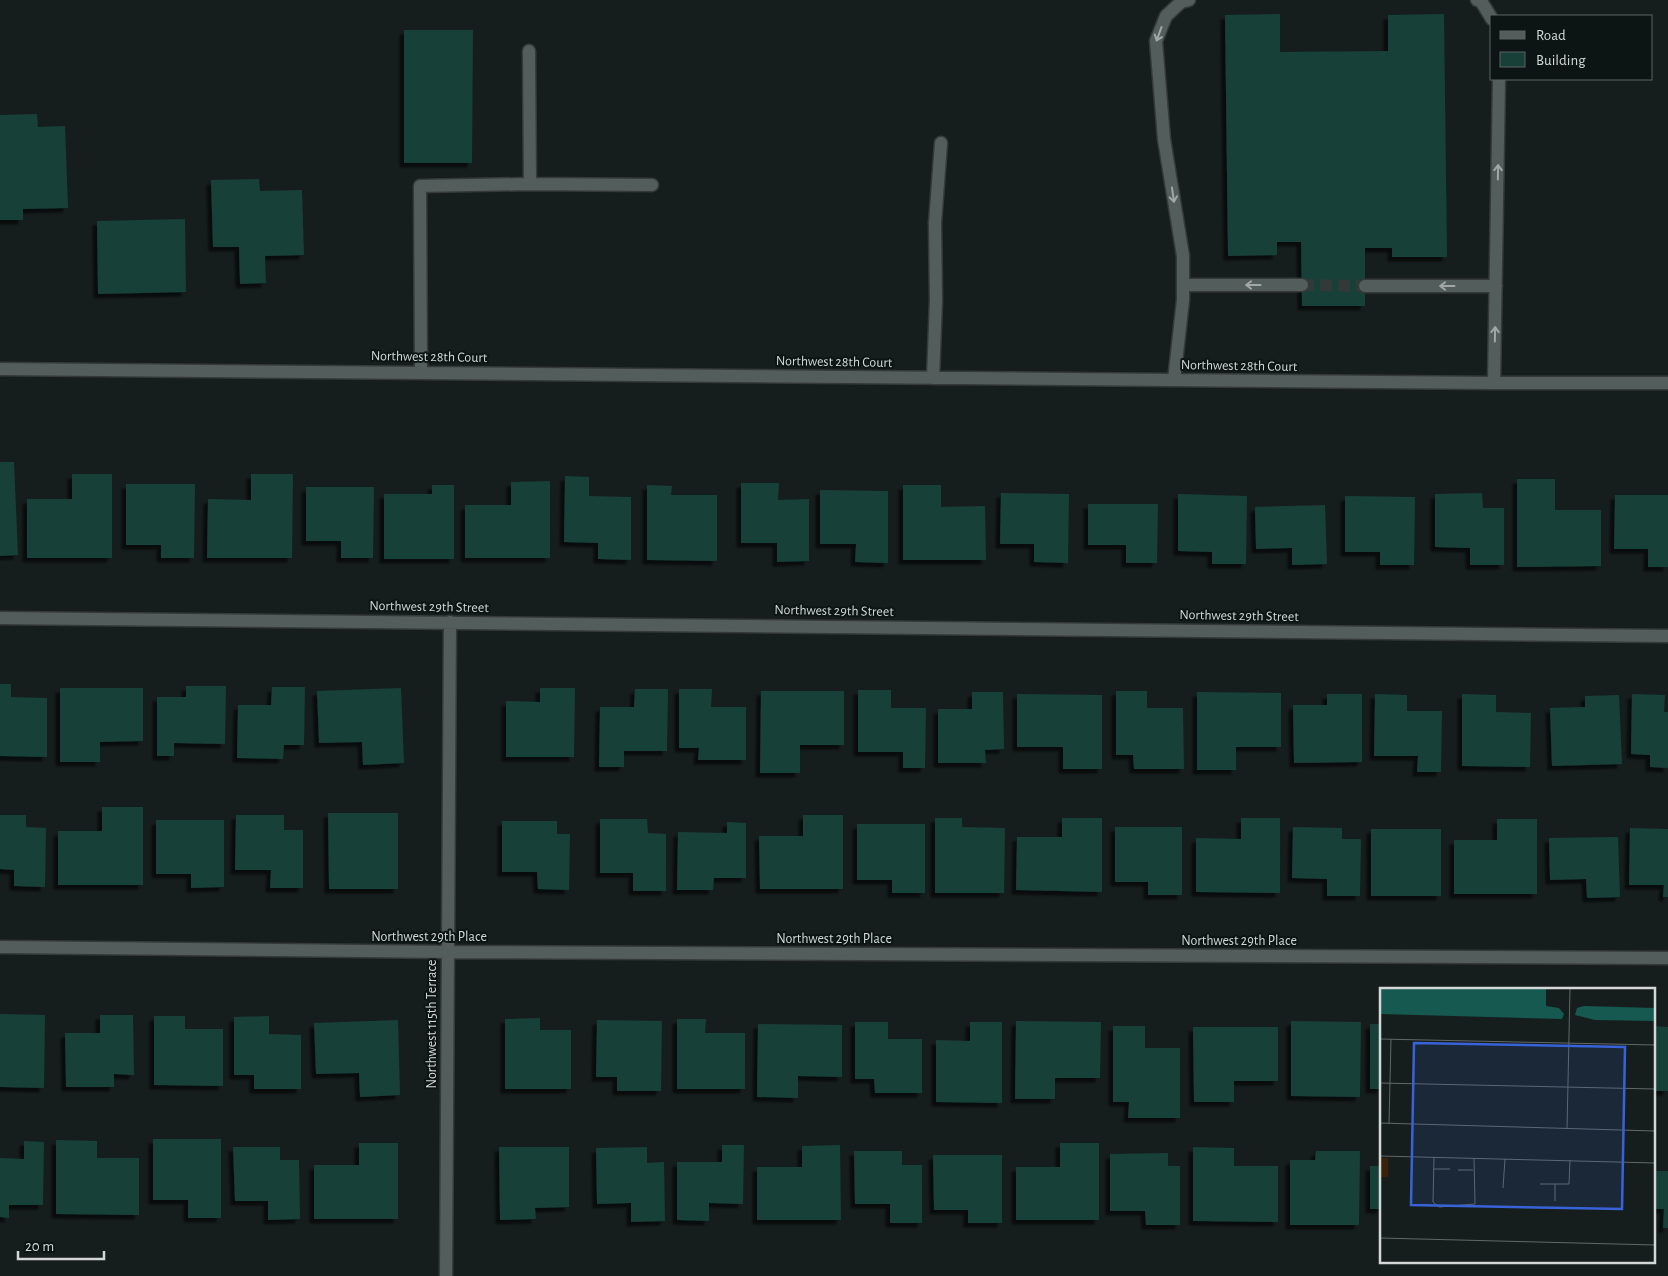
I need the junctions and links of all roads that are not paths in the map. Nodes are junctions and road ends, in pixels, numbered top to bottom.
1 (1189, 0) edge
2 (1477, 0) edge
3 (1490, 16) edge
4 (529, 51) dead end
5 (1499, 80) edge
6 (940, 143) dead end
7 (530, 184) junction
8 (652, 185) dead end
9 (1184, 285) junction
10 (1302, 285) tunnel mouth
11 (1365, 286) tunnel mouth
12 (1496, 286) junction
13 (0, 369) edge
14 (421, 372) junction
15 (933, 378) junction
16 (1174, 380) junction
17 (1494, 383) junction
18 (1668, 383) edge
19 (0, 618) edge
20 (450, 622) junction
21 (1668, 636) edge
22 (0, 948) edge
23 (448, 952) junction
24 (1668, 958) edge
25 (446, 1276) edge

1 -> 9 street
2 - 3 street
4 - 7 street
12 -> 5 street
6 - 15 street
7 - 8 street
7 - 14 street
10 -> 9 street
9 - 16 street
12 -> 11 street
17 -> 12 street
13 - 14 street, Northwest 28th Court
14 - 15 street, Northwest 28th Court
15 - 16 street, Northwest 28th Court
16 - 17 street, Northwest 28th Court
17 - 18 street, Northwest 28th Court
19 - 20 street, Northwest 29th Street
20 - 21 street, Northwest 29th Street
20 - 23 street, Northwest 115th Terrace
22 - 23 street, Northwest 29th Place
23 - 24 street, Northwest 29th Place
23 - 25 street, Northwest 115th Terrace

